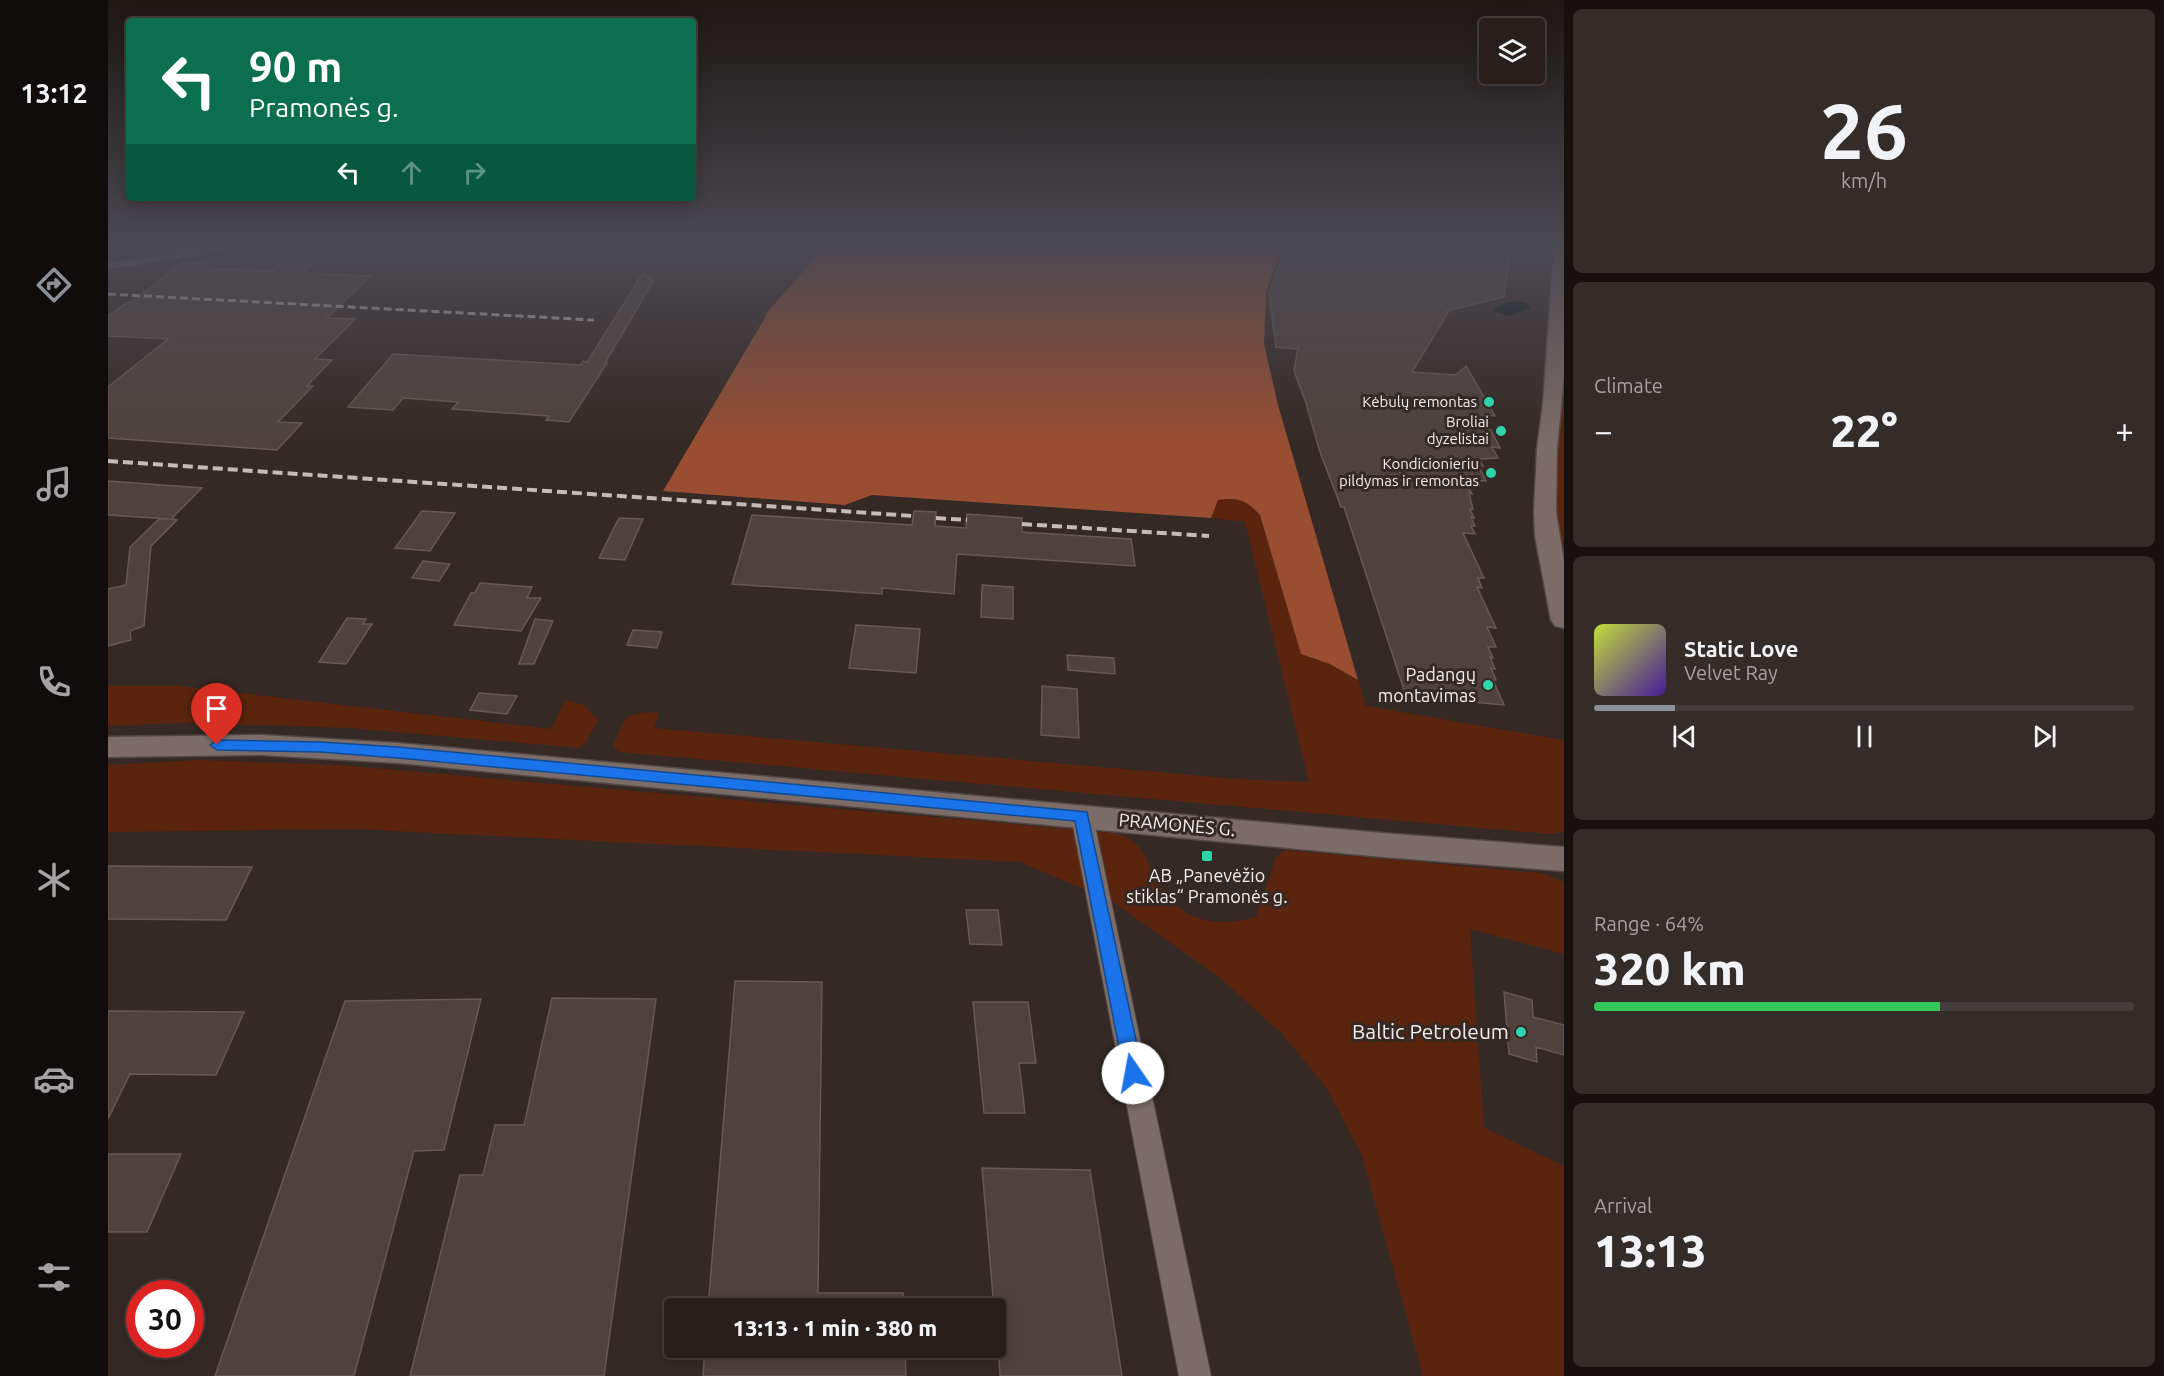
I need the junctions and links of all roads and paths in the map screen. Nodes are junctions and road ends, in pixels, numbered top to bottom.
1 (1558, 313) edge
2 (1564, 620) edge
3 (108, 747) edge
4 (1082, 816) junction
5 (1564, 859) edge
6 (1195, 1376) edge

1 - 2 main road
3 - 4 main road, PRAMONĖS G.
4 - 5 main road, PRAMONĖS G.
4 - 6 street

